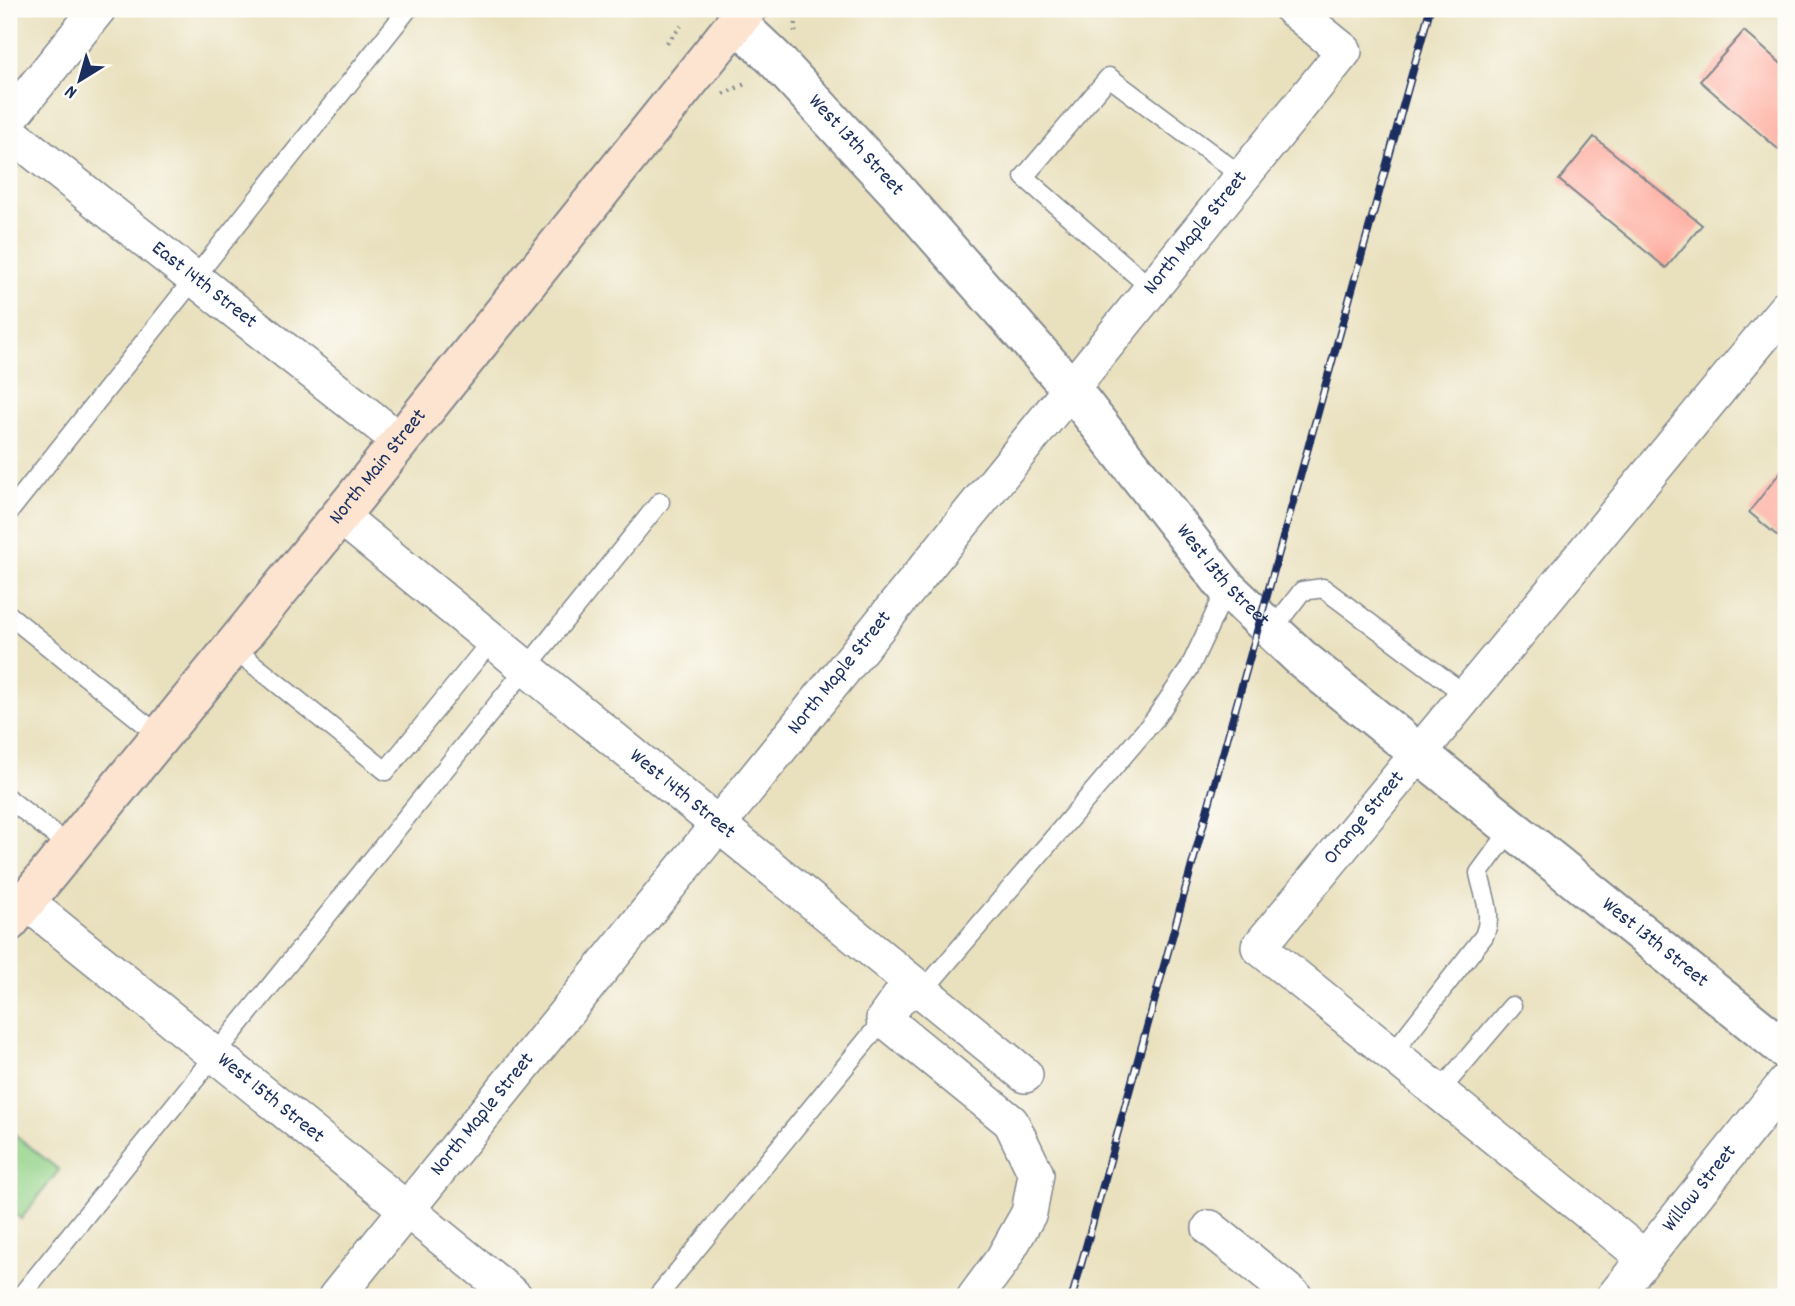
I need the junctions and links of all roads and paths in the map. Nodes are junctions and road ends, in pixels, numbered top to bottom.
1 (98, 9) edge
2 (408, 9) edge
3 (1292, 9) edge
4 (735, 13) edge
5 (681, 26) dead end
6 (667, 43) dead end
7 (9, 119) edge
8 (9, 132) edge
9 (1242, 177) junction
10 (195, 278) junction
11 (1152, 289) junction
12 (1786, 308) edge
13 (1072, 390) junction
14 (400, 441) junction
15 (660, 502) dead end
16 (9, 512) edge
17 (340, 516) junction
18 (1227, 589) junction
19 (9, 615) edge
20 (1272, 630) junction
21 (492, 640) junction
22 (232, 648) junction
23 (527, 668) junction
24 (1467, 696) junction
25 (160, 736) junction
26 (1420, 753) junction
27 (9, 799) edge
28 (719, 824) junction
29 (1512, 828) junction
30 (70, 847) junction
31 (14, 904) edge
32 (921, 989) junction
33 (1512, 1006) dead end
34 (884, 1019) junction
35 (960, 1020) junction
36 (1786, 1050) edge
37 (1392, 1054) junction
38 (215, 1055) junction
39 (943, 1067) junction
40 (1025, 1075) dead end
41 (1786, 1082) edge
42 (1439, 1092) junction
43 (406, 1210) junction
44 (1210, 1228) dead end
45 (1645, 1258) junction
46 (20, 1297) edge
47 (336, 1297) edge
48 (515, 1297) edge
49 (657, 1297) edge
50 (975, 1297) edge
51 (1295, 1297) edge
52 (1614, 1297) edge

1 - 7 street
2 - 10 lane
3 - 9 street, North Maple Street
4 - 13 street, West 13th Street
4 - 14 main road, North Main Street
5 - 6 path
8 - 10 street, East 14th Street
9 - 11 street, North Maple Street
9 - 11 lane
10 - 14 street, East 14th Street
10 - 16 lane
11 - 13 street, North Maple Street
12 - 24 street, Orange Street
13 - 18 street, West 13th Street
13 - 28 street, North Maple Street
14 - 17 main road, North Main Street
15 - 23 lane
17 - 21 street, West 14th Street
17 - 22 main road, North Main Street
18 - 20 street, West 13th Street
18 - 32 lane
19 - 25 lane
20 - 24 lane
20 - 26 street, West 13th Street
21 - 22 lane
21 - 23 street, West 14th Street
22 - 25 main road, North Main Street
23 - 28 street, West 14th Street
23 - 38 lane
24 - 26 street, Orange Street
25 - 30 main road, North Main Street
26 - 29 street, West 13th Street
26 - 37 street, Orange Street
27 - 30 lane
28 - 32 street, West 14th Street
28 - 43 street, North Maple Street
29 - 36 street, West 13th Street
29 - 37 lane
30 - 31 main road, North Main Street
31 - 38 street, West 15th Street
32 - 34 street
32 - 35 street, West 14th Street
33 - 42 lane
34 - 39 street
34 - 49 lane
35 - 39 street
35 - 40 street, West 14th Street
37 - 42 street, Orange Street
38 - 43 street, West 15th Street
38 - 46 lane
39 - 50 street
41 - 45 street, Willow Street
42 - 45 street, Orange Street
43 - 47 street, North Maple Street
43 - 48 street, West 15th Street
44 - 51 street
45 - 52 street, Willow Street

